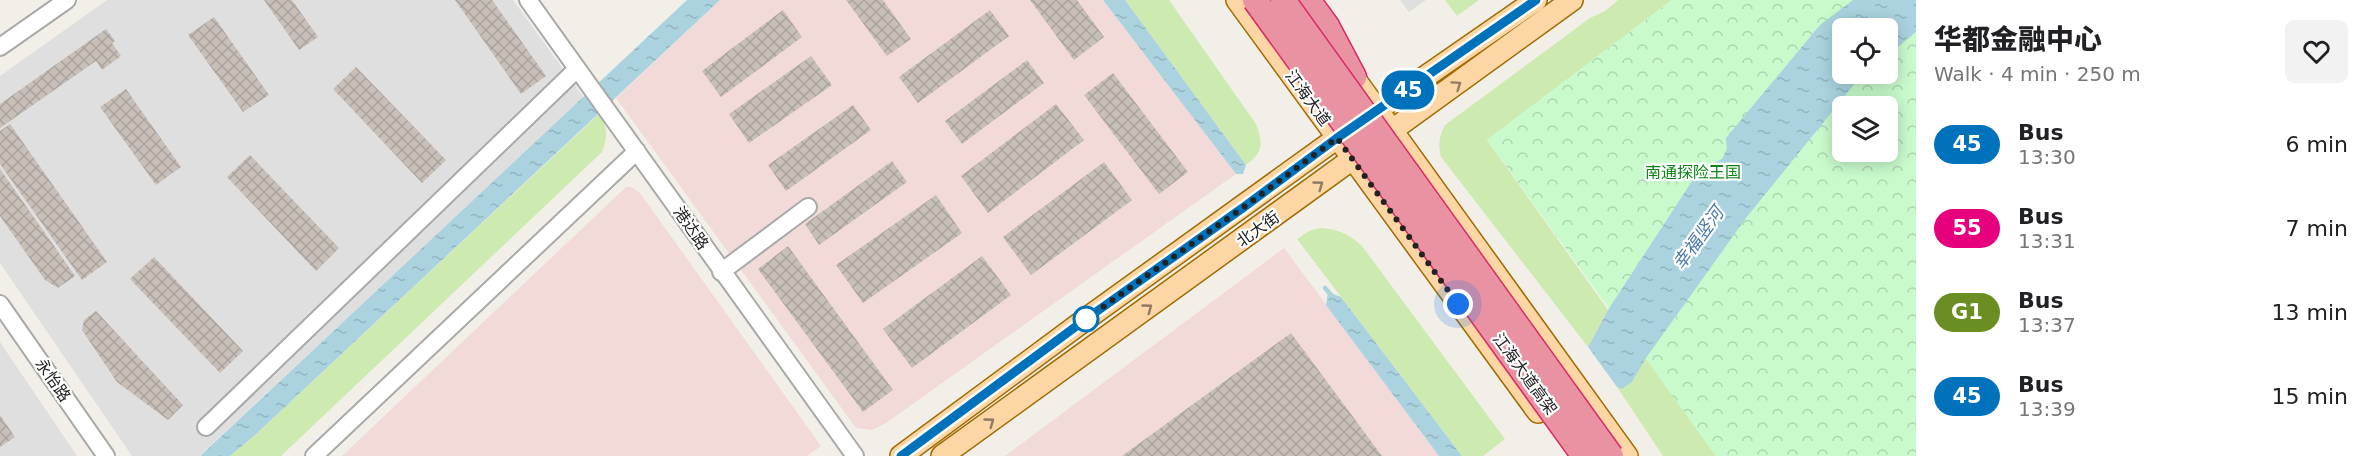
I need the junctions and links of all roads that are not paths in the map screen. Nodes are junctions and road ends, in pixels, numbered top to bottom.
1 (67, 0) edge
2 (528, 0) edge
3 (1237, 0) edge
4 (1255, 0) edge
5 (1283, 0) edge
6 (1298, 0) edge
7 (1308, 0) edge
8 (1322, 0) edge
9 (1536, 0) edge
10 (1572, 0) edge
11 (0, 47) edge
12 (577, 69) junction
13 (1354, 77) junction
14 (1378, 111) junction
15 (1392, 131) junction
16 (1337, 138) junction
17 (637, 151) junction
18 (1353, 160) junction
19 (808, 207) dead end
20 (721, 272) junction
21 (0, 304) edge
22 (206, 427) dead end
23 (928, 436) junction
24 (106, 456) edge
25 (314, 456) edge
26 (855, 456) edge
27 (901, 456) edge
28 (943, 456) edge
29 (1570, 456) edge
30 (1584, 456) edge
31 (1611, 456) edge
32 (1627, 456) edge

1 - 11 street
2 - 12 street, 港达路
3 - 16 main road, 江海大道
4 - 30 highway, 江海大道高架, bridge
5 - 31 highway, 江海大道高架, bridge
6 - 13 main road
7 - 13 highway
8 - 13 main road
9 - 14 main road, 北大街
15 -> 10 main road, 北大街
12 - 17 street, 港达路
12 - 22 street
13 - 14 main road
14 - 15 main road
14 - 16 main road, 北大街
15 - 18 main road, 北大街
15 - 32 main road
16 - 18 main road, 江海大道
16 - 23 main road, 北大街
17 - 20 street, 港达路
17 - 25 street
28 -> 18 main road, 北大街
18 - 29 main road, 江海大道
19 - 20 street
20 - 26 street, 港达路
21 - 24 street, 永怡路
23 - 27 main road, 北大街
23 - 28 street

